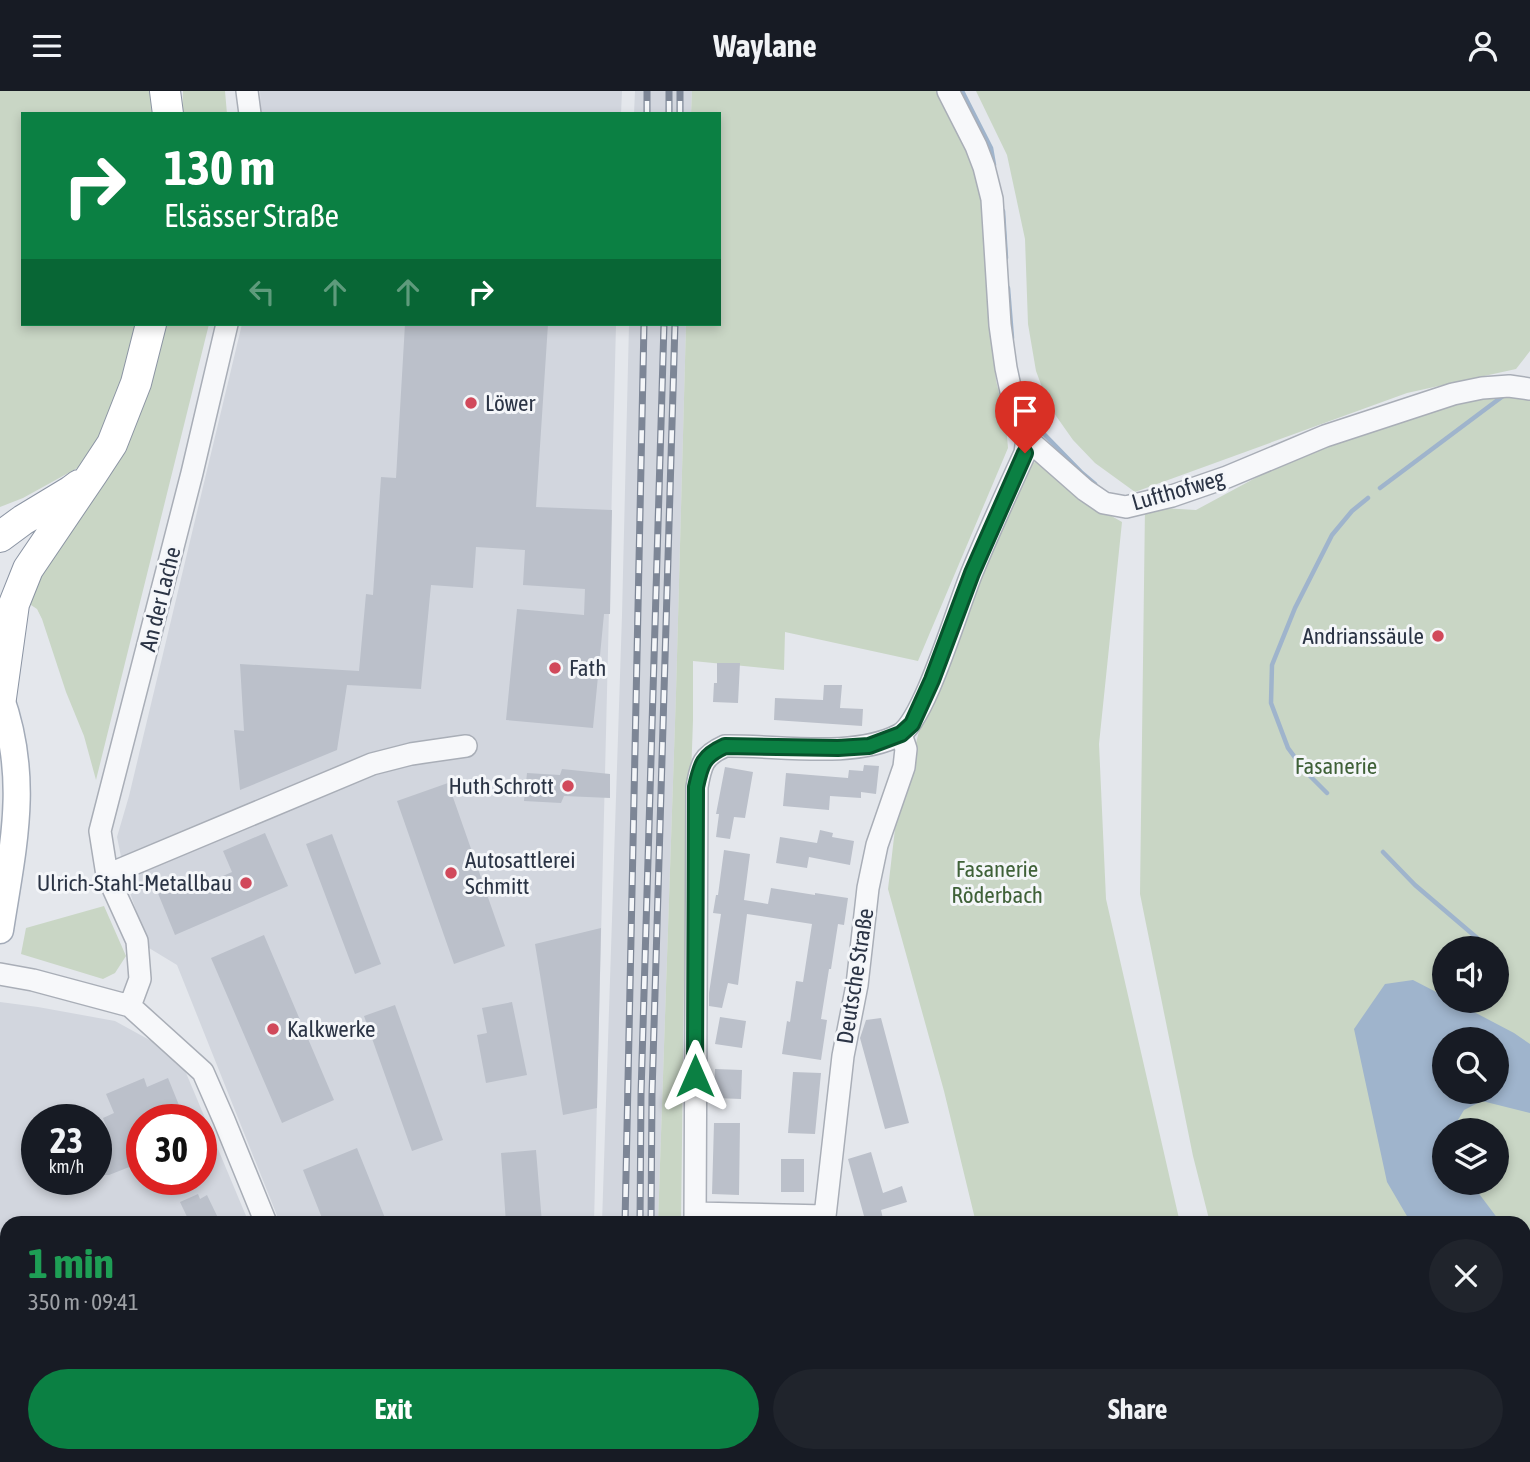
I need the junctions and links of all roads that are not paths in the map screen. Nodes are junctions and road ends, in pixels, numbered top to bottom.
1 (165, 91) edge
2 (247, 91) edge
3 (948, 91) edge
4 (168, 112) edge
5 (250, 112) edge
6 (150, 326) edge
7 (227, 326) edge
8 (1530, 389) edge
9 (1027, 439) junction
10 (93, 473) junction
11 (8, 528) edge
12 (0, 697) edge
13 (901, 734) junction
14 (466, 746) dead end
15 (107, 875) junction
16 (0, 930) edge
17 (0, 974) edge
18 (130, 1006) junction
19 (263, 1216) edge
20 (695, 1216) edge
21 (825, 1216) edge

1 - 4 highway
2 - 5 street
3 - 9 street, Lufthofweg
6 - 10 highway
7 - 15 street, An der Lache
8 - 9 street, Lufthofweg
9 - 13 street
10 - 11 highway
10 - 12 highway
12 - 16 main road
13 - 20 street
13 - 21 street, Deutsche Straße
14 - 15 street
15 - 18 street, An der Lache
17 - 18 street
18 - 19 street

